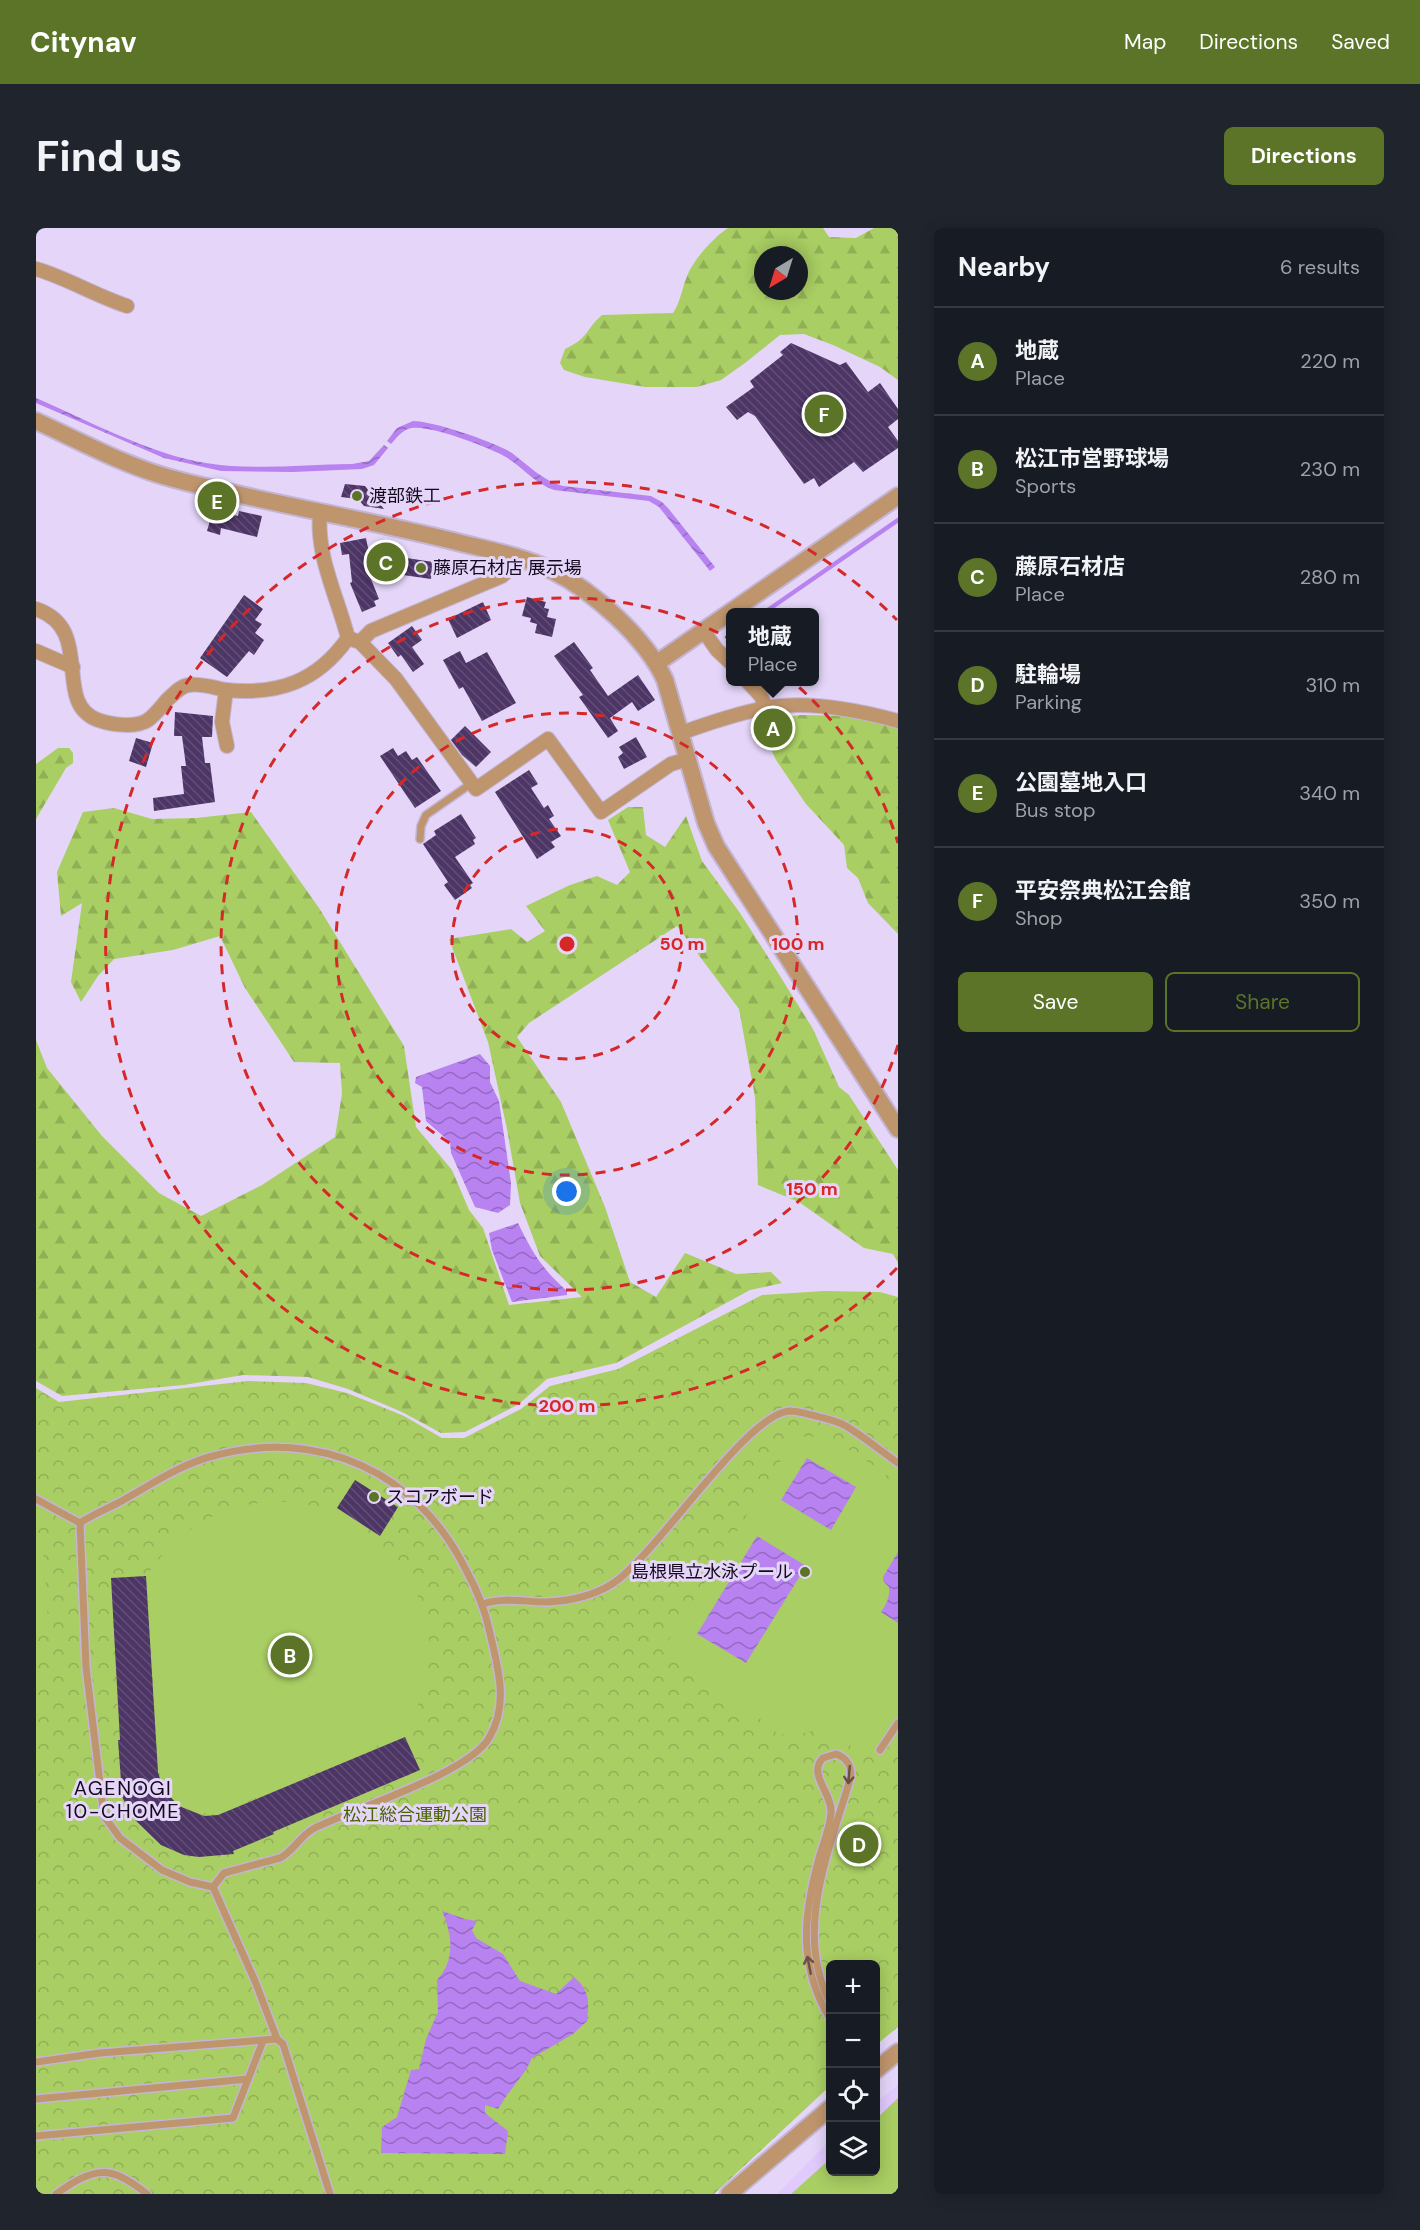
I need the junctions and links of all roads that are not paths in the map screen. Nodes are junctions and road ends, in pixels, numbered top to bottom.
1 (36, 269) edge
2 (127, 306) dead end
3 (36, 421) edge
4 (898, 496) edge
5 (320, 512) junction
6 (521, 559) junction
7 (735, 608) edge
8 (36, 609) edge
9 (726, 614) edge
10 (703, 630) junction
11 (354, 640) junction
12 (36, 651) edge
13 (726, 658) edge
14 (657, 663) junction
15 (73, 667) junction
16 (752, 686) edge
17 (226, 690) junction
18 (766, 708) junction
19 (898, 721) edge
20 (681, 733) junction
21 (227, 746) dead end
22 (688, 759) junction
23 (472, 783) junction
24 (420, 839) dead end
25 (898, 1129) edge
26 (898, 1463) edge
27 (36, 1499) edge
28 (81, 1523) junction
29 (483, 1604) junction
30 (898, 1724) edge
31 (880, 1750) dead end
32 (213, 1887) junction
33 (826, 1993) edge
34 (826, 2010) edge
35 (277, 2039) junction
36 (263, 2041) junction
37 (898, 2052) edge
38 (36, 2062) edge
39 (880, 2065) edge
40 (248, 2079) junction
41 (36, 2099) edge
42 (826, 2112) edge
43 (36, 2136) edge
44 (56, 2194) edge
45 (147, 2194) edge
46 (330, 2194) edge
47 (729, 2194) edge

1 - 2 street
3 - 5 street
4 - 7 street
5 - 6 street
5 - 11 street
6 - 11 street
6 - 14 street
8 - 15 street
9 - 10 street
10 - 13 street
10 - 14 street
11 - 17 street
11 - 23 street
12 - 15 street
14 - 20 street
15 - 17 street
16 - 18 street
17 - 21 street
18 - 19 street
18 - 20 street
20 - 22 street
22 - 23 street
22 - 25 street
23 - 24 lane
26 - 29 lane
27 - 28 lane
28 - 29 lane
28 - 32 lane
29 - 32 lane
30 - 31 lane
32 - 35 lane
34 -> 33 lane
35 - 36 lane
35 - 46 lane
36 - 38 lane
36 - 40 lane
37 - 39 street
40 - 41 lane
40 - 43 lane
42 - 47 street
44 - 45 lane

